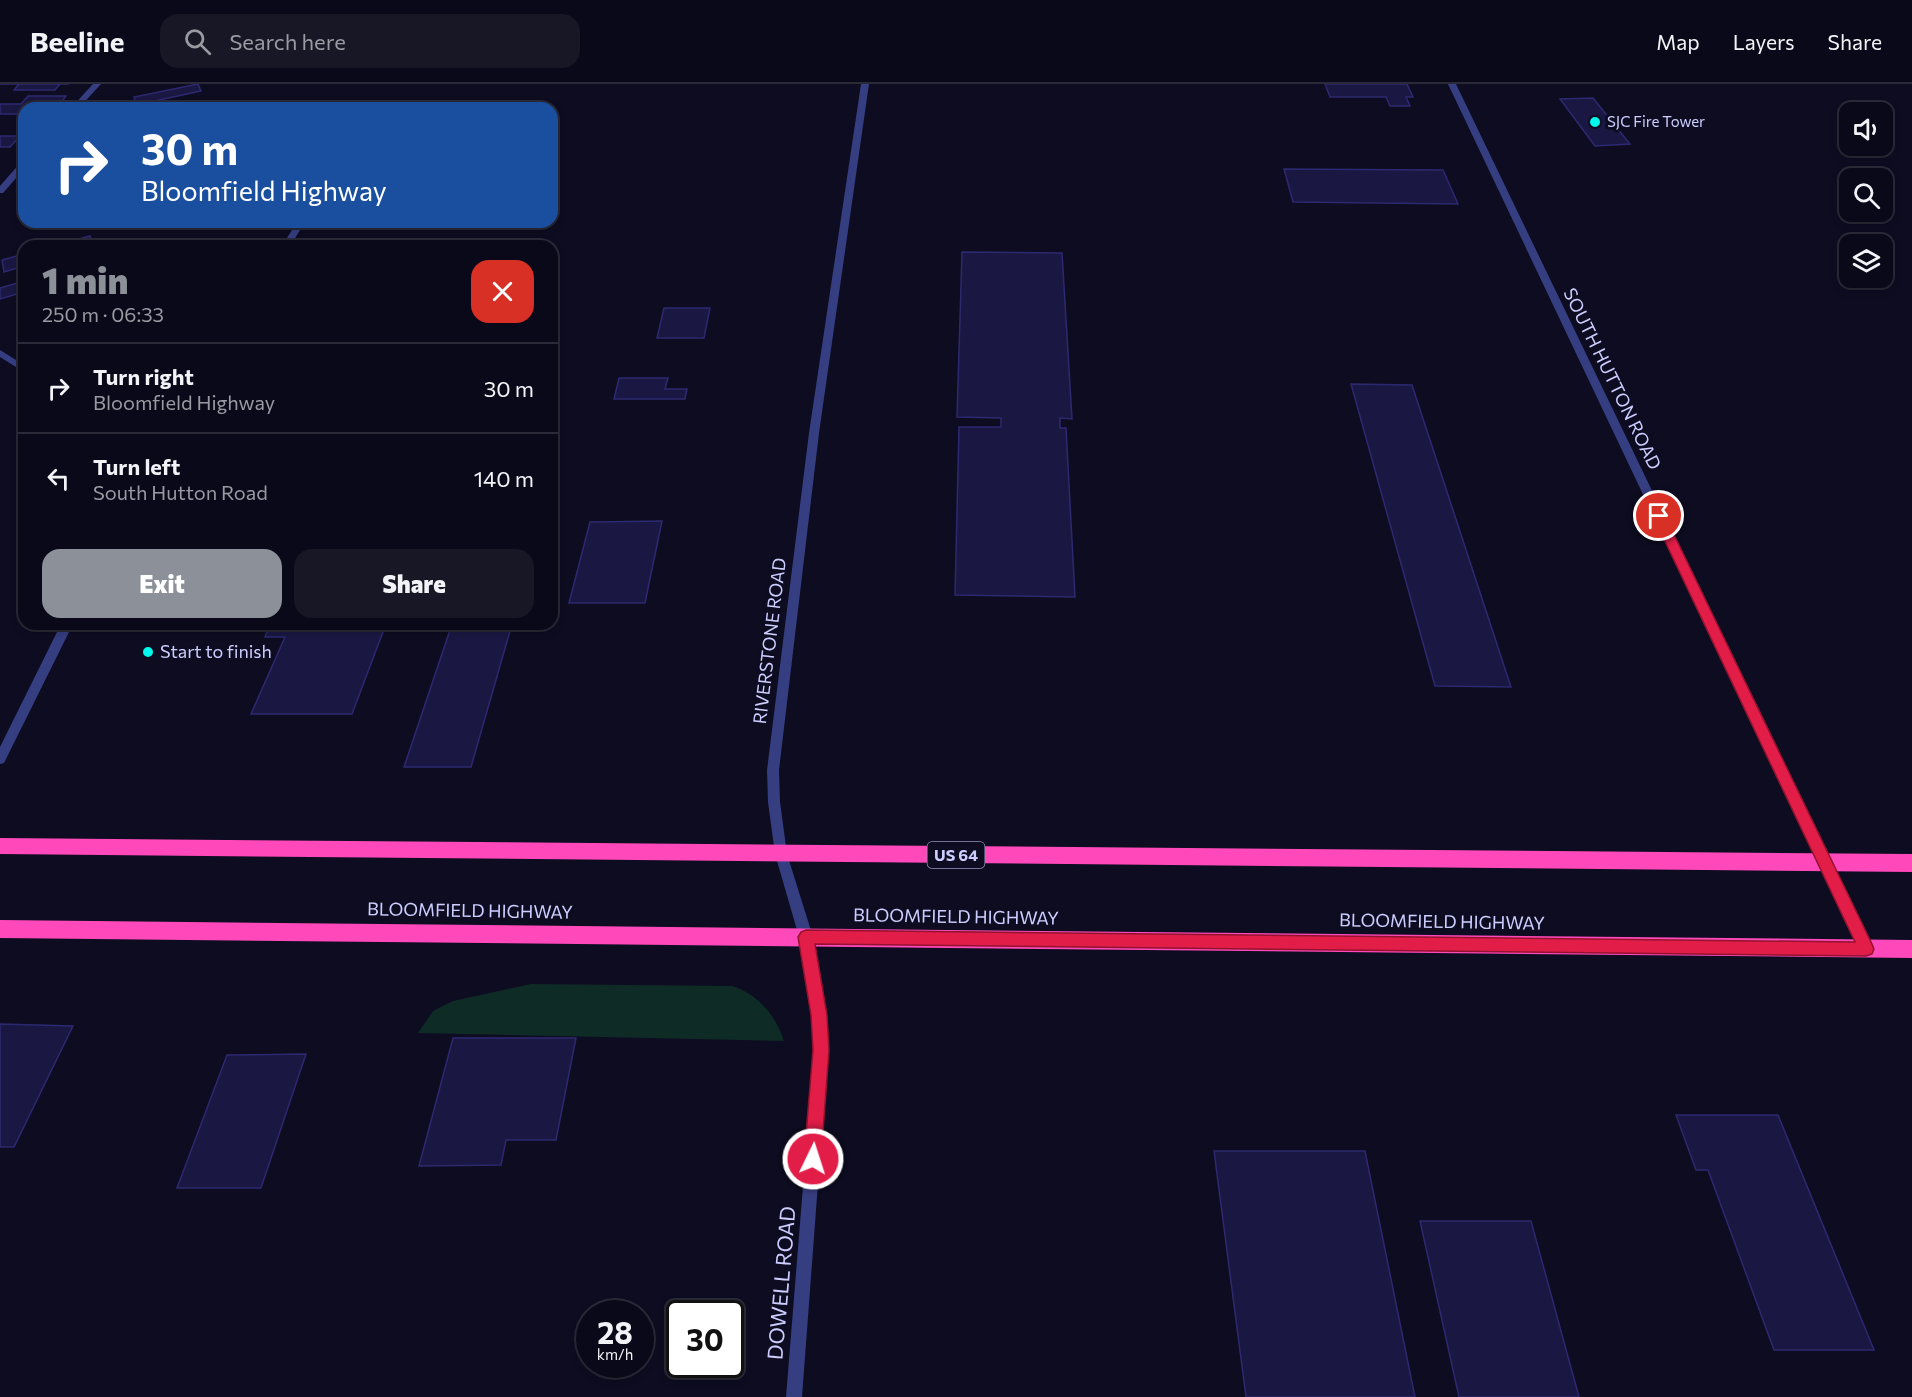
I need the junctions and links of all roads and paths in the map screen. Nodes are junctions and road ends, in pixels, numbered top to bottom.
1 (97, 84) edge
2 (865, 84) edge
3 (1452, 84) edge
4 (80, 102) edge
5 (18, 171) edge
6 (0, 191) edge
7 (298, 228) dead end
8 (290, 240) edge
9 (0, 353) edge
10 (18, 365) edge
11 (64, 630) edge
12 (0, 759) edge
13 (0, 846) edge
14 (781, 854) junction
15 (1824, 862) junction
16 (1912, 863) edge
17 (0, 929) edge
18 (806, 937) junction
19 (1866, 949) junction
20 (1912, 950) edge
21 (794, 1397) edge

1 - 4 street
2 - 14 street, RIVERSTONE ROAD
3 - 15 street, SOUTH HUTTON ROAD
5 - 6 street
7 - 8 street
9 - 10 street
11 - 12 street
13 - 14 highway, US 64
14 - 15 highway, US 64
14 - 18 street, DOWELL ROAD
15 - 16 highway, US 64
15 - 19 street, SOUTH HUTTON ROAD
17 - 18 highway, BLOOMFIELD HIGHWAY
18 - 19 highway, BLOOMFIELD HIGHWAY
18 - 21 street, DOWELL ROAD
19 - 20 highway, BLOOMFIELD HIGHWAY

